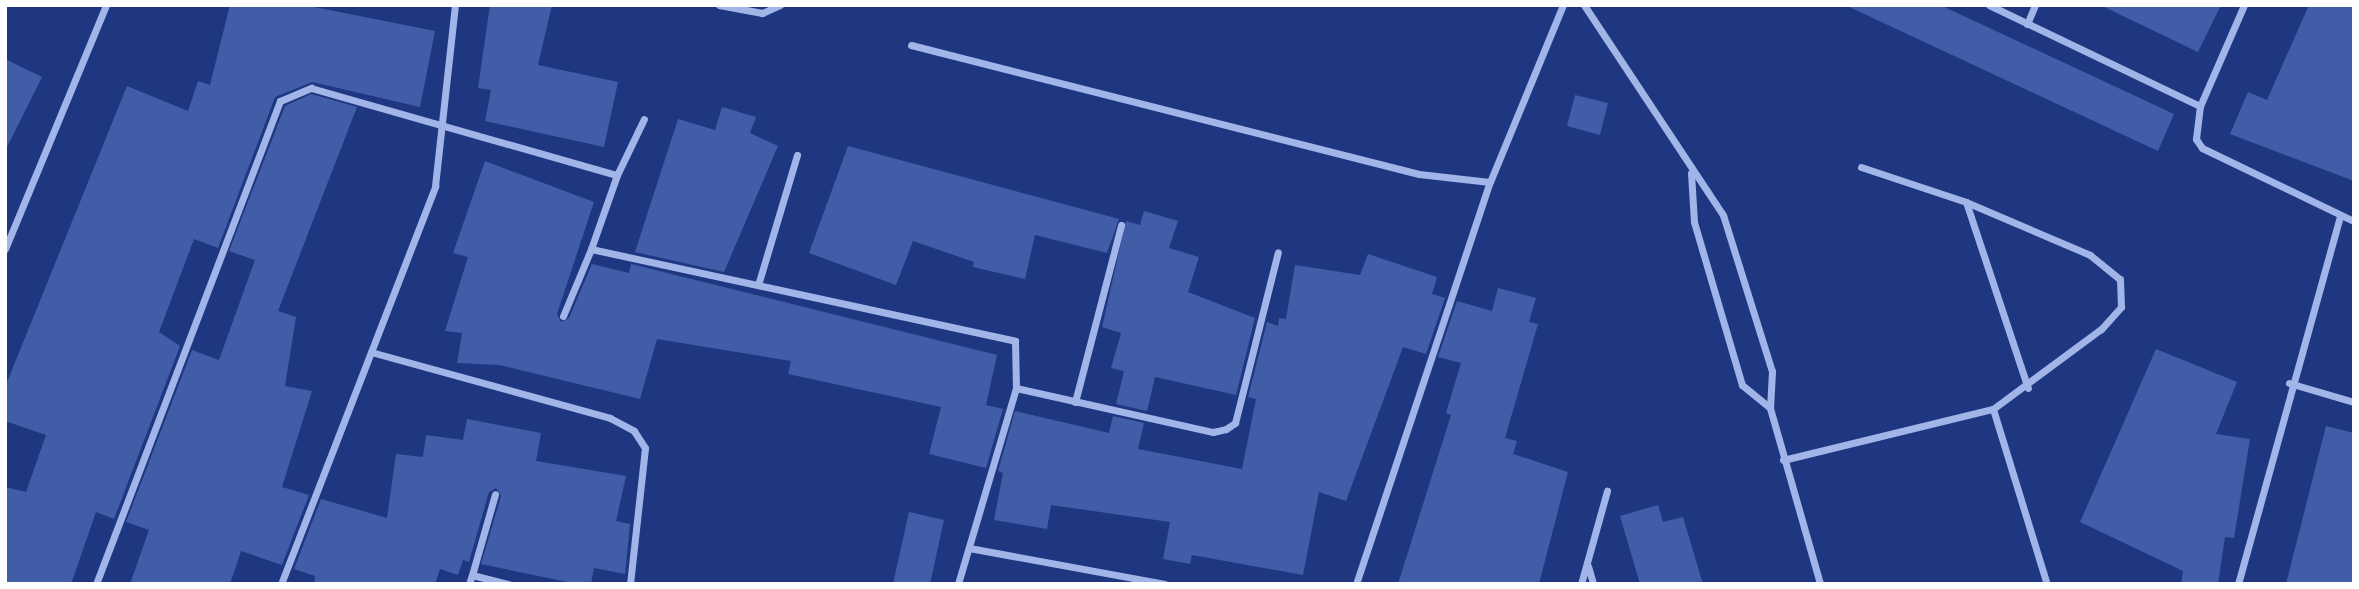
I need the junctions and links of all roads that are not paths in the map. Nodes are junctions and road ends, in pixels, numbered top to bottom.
1 (106, 5) edge
2 (455, 5) edge
3 (719, 5) edge
4 (780, 5) edge
5 (1563, 5) edge
6 (1584, 5) edge
7 (1989, 5) edge
8 (2035, 5) edge
9 (2244, 5) edge
10 (2027, 24) junction
11 (911, 45) dead end
12 (2200, 106) junction
13 (644, 119) dead end
14 (442, 124) junction
15 (797, 155) dead end
16 (1861, 167) dead end
17 (1691, 172) junction
18 (617, 176) junction
19 (1490, 182) junction
20 (1966, 202) junction
21 (2340, 217) junction
22 (2354, 221) edge
23 (1121, 226) dead end
24 (5, 249) edge
25 (591, 249) junction
26 (1278, 253) dead end
27 (758, 285) junction
28 (563, 316) dead end
29 (371, 352) junction
30 (2289, 383) junction
31 (1016, 388) junction
32 (2028, 388) junction
33 (1075, 402) junction
34 (2354, 402) edge
35 (1770, 408) junction
36 (1993, 409) junction
37 (1783, 460) junction
38 (1607, 491) dead end
39 (495, 494) dead end
40 (969, 548) junction
41 (1588, 566) junction
42 (472, 575) junction
43 (96, 584) edge
44 (281, 584) edge
45 (469, 584) edge
46 (509, 584) edge
47 (631, 584) edge
48 (958, 584) edge
49 (1165, 584) edge
50 (1356, 584) edge
51 (1581, 584) edge
52 (1593, 584) edge
53 (1820, 584) edge
54 (2047, 584) edge
55 (2238, 584) edge

1 - 24 street
2 - 14 street
3 - 4 street
5 - 19 street
6 - 17 street
7 - 10 street
8 - 10 street
9 - 12 street
10 - 12 street
11 - 19 street
12 - 21 street
13 - 18 street
14 - 18 street
14 - 29 street
14 - 43 street
15 - 27 street
16 - 20 street
17 - 35 street
17 - 35 street
18 - 25 street
19 - 50 street
20 - 32 street
20 - 32 street
21 - 22 street
21 - 30 street
23 - 33 street
25 - 27 street
25 - 28 street
26 - 33 street
27 - 31 street
29 - 44 street
29 - 47 street
30 - 34 street
30 - 55 street
31 - 33 street
31 - 40 street
32 - 36 street
35 - 37 street
36 - 37 street
36 - 54 street
37 - 53 street
38 - 41 street
39 - 42 street
40 - 48 street
40 - 49 street
41 - 51 street
41 - 52 street
42 - 45 street
42 - 46 street

